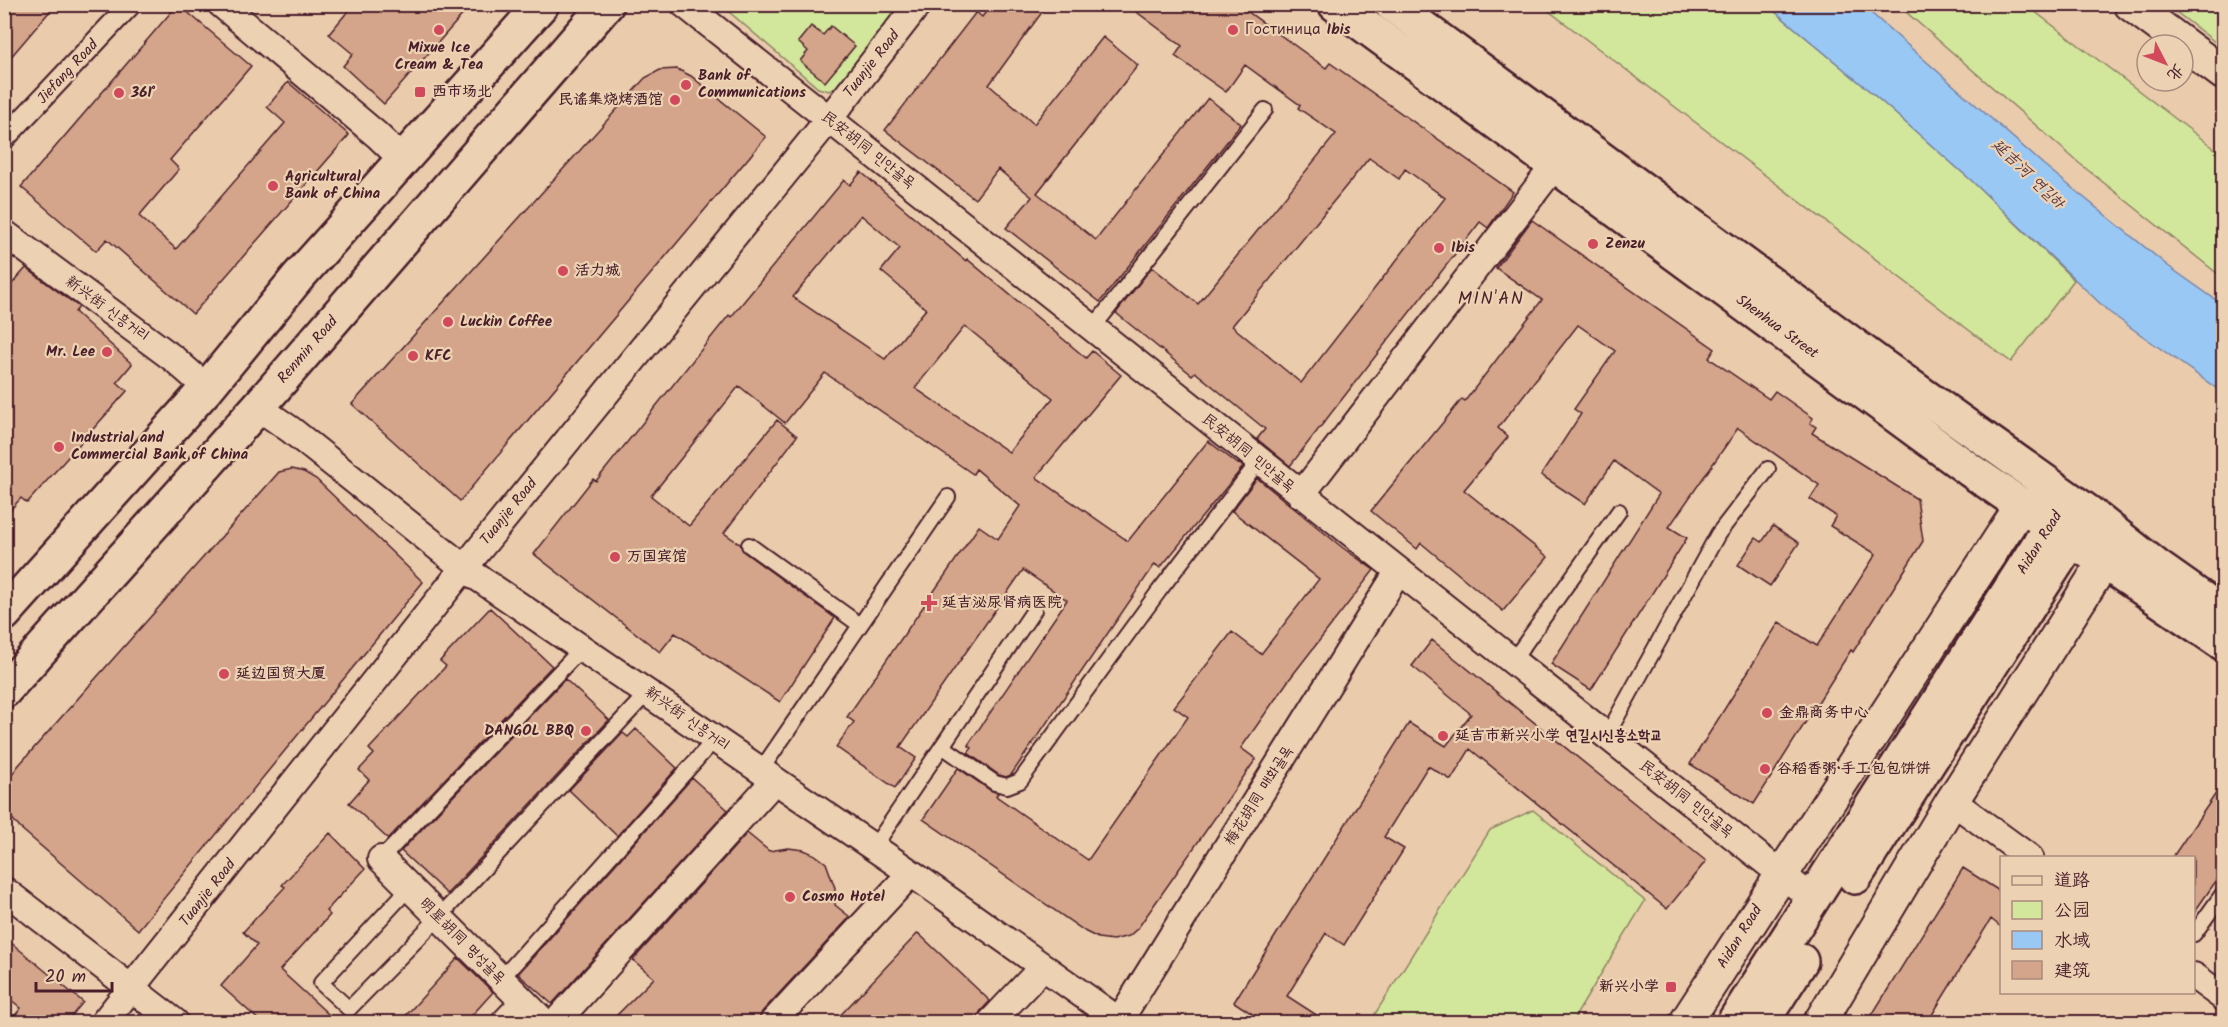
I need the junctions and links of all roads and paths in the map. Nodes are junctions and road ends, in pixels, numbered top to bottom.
1 (131, 4) edge
2 (221, 4) edge
3 (542, 4) edge
4 (607, 4) edge
5 (684, 4) edge
6 (918, 4) edge
7 (1335, 4) edge
8 (1390, 4) edge
9 (2130, 4) edge
10 (2223, 74) edge
11 (1265, 110) dead end
12 (829, 119) junction
13 (4, 139) edge
14 (403, 160) junction
15 (1555, 165) junction
16 (4, 233) edge
17 (1092, 329) junction
18 (207, 388) junction
19 (258, 406) junction
20 (1259, 462) junction
21 (1768, 469) dead end
22 (1301, 495) junction
23 (948, 497) dead end
24 (2020, 506) junction
25 (1618, 511) dead end
26 (2070, 519) junction
27 (749, 545) dead end
28 (2104, 562) junction
29 (464, 568) junction
30 (1398, 572) junction
31 (1034, 610) dead end
32 (4, 614) edge
33 (2223, 614) edge
34 (860, 625) junction
35 (2223, 644) edge
36 (582, 648) junction
37 (1512, 662) junction
38 (4, 691) edge
39 (648, 692) junction
40 (1606, 737) junction
41 (715, 739) junction
42 (942, 746) junction
43 (768, 775) junction
44 (1952, 801) junction
45 (874, 847) junction
46 (2027, 856) edge
47 (381, 859) joint
48 (911, 873) junction
49 (1780, 874) junction
50 (409, 888) junction
51 (4, 890) edge
52 (2223, 892) edge
53 (1814, 900) junction
54 (439, 917) junction
55 (2195, 931) edge
56 (1043, 967) junction
57 (2195, 977) edge
58 (501, 979) junction
59 (132, 989) junction
60 (2223, 998) edge
61 (524, 1002) junction
62 (1120, 1022) edge
63 (104, 1023) edge
64 (175, 1023) edge
65 (505, 1023) edge
66 (544, 1023) edge
67 (556, 1023) edge
68 (773, 1023) edge
69 (991, 1023) edge
70 (1686, 1023) edge
71 (1734, 1023) edge
72 (1762, 1023) edge
73 (1820, 1023) edge

1 - 13 street, Jiefang Road
2 - 14 street
3 - 14 main road
4 - 19 main road, Renmin Road
5 - 12 street, 民安胡同 민안골목
6 - 12 street, Tuanjie Road
7 - 15 main road, Shenhua Street
8 - 26 main road, Shenhua Street
9 - 10 street
11 - 17 lane
12 - 17 street, 民安胡同 민안골목
12 - 29 street, Tuanjie Road
14 - 18 main road
15 - 22 street
15 - 24 main road, Shenhua Street
16 - 18 street, 新兴街 신흥거리
17 - 20 street, 民安胡同 민안골목
18 - 32 main road
19 - 29 street, 新兴街 신흥거리
19 - 38 main road, Renmin Road
20 - 22 street, 民安胡同 민안골목
20 - 42 lane
21 - 40 lane
22 - 30 street, 民安胡同 민안골목
23 - 34 lane
24 - 26 main road, Shenhua Street
24 - 49 street, Aidan Road
25 - 37 lane
26 - 28 main road, Shenhua Street
26 - 33 main road, Shenhua Street
26 - 53 main road, Aidan Road
26 - 72 main road, Aidan Road
27 - 34 lane
28 - 35 main road, Shenhua Street
28 - 44 street
29 - 36 street, 新兴街 신흥거리
29 - 59 street, Tuanjie Road
30 - 37 street, 民安胡同 민안골목
30 - 62 street, 梅花胡同 매화골목
31 - 42 lane
34 - 43 lane
36 - 39 street, 新兴街 신흥거리
36 - 47 lane
37 - 40 street, 民安胡同 민안골목
39 - 41 street, 新兴街 신흥거리
39 - 54 lane
40 - 49 street, 民安胡同 민안골목
41 - 43 street, 新兴街 신흥거리
41 - 58 lane
42 - 45 lane
43 - 45 street, 新兴街 신흥거리
43 - 67 street
44 - 46 street
44 - 73 street
45 - 48 street, 新兴街 신흥거리
47 - 50 street, 明星胡同 명성골목
48 - 56 street, 新兴街 신흥거리
48 - 68 street
49 - 53 street, 民安胡同 민안골목
49 - 70 street, Aidan Road
50 - 54 street, 明星胡同 명성골목
50 - 54 lane
51 - 59 street
52 - 55 lane
53 - 71 main road, Aidan Road
54 - 58 street, 明星胡同 명성골목
56 - 62 street, 新兴街 신흥거리
56 - 69 street
57 - 60 street
58 - 61 street, 明星胡同 명성골목
59 - 63 street, Tuanjie Road
59 - 64 street
61 - 65 street
61 - 66 street, 明星胡同 명성골목

